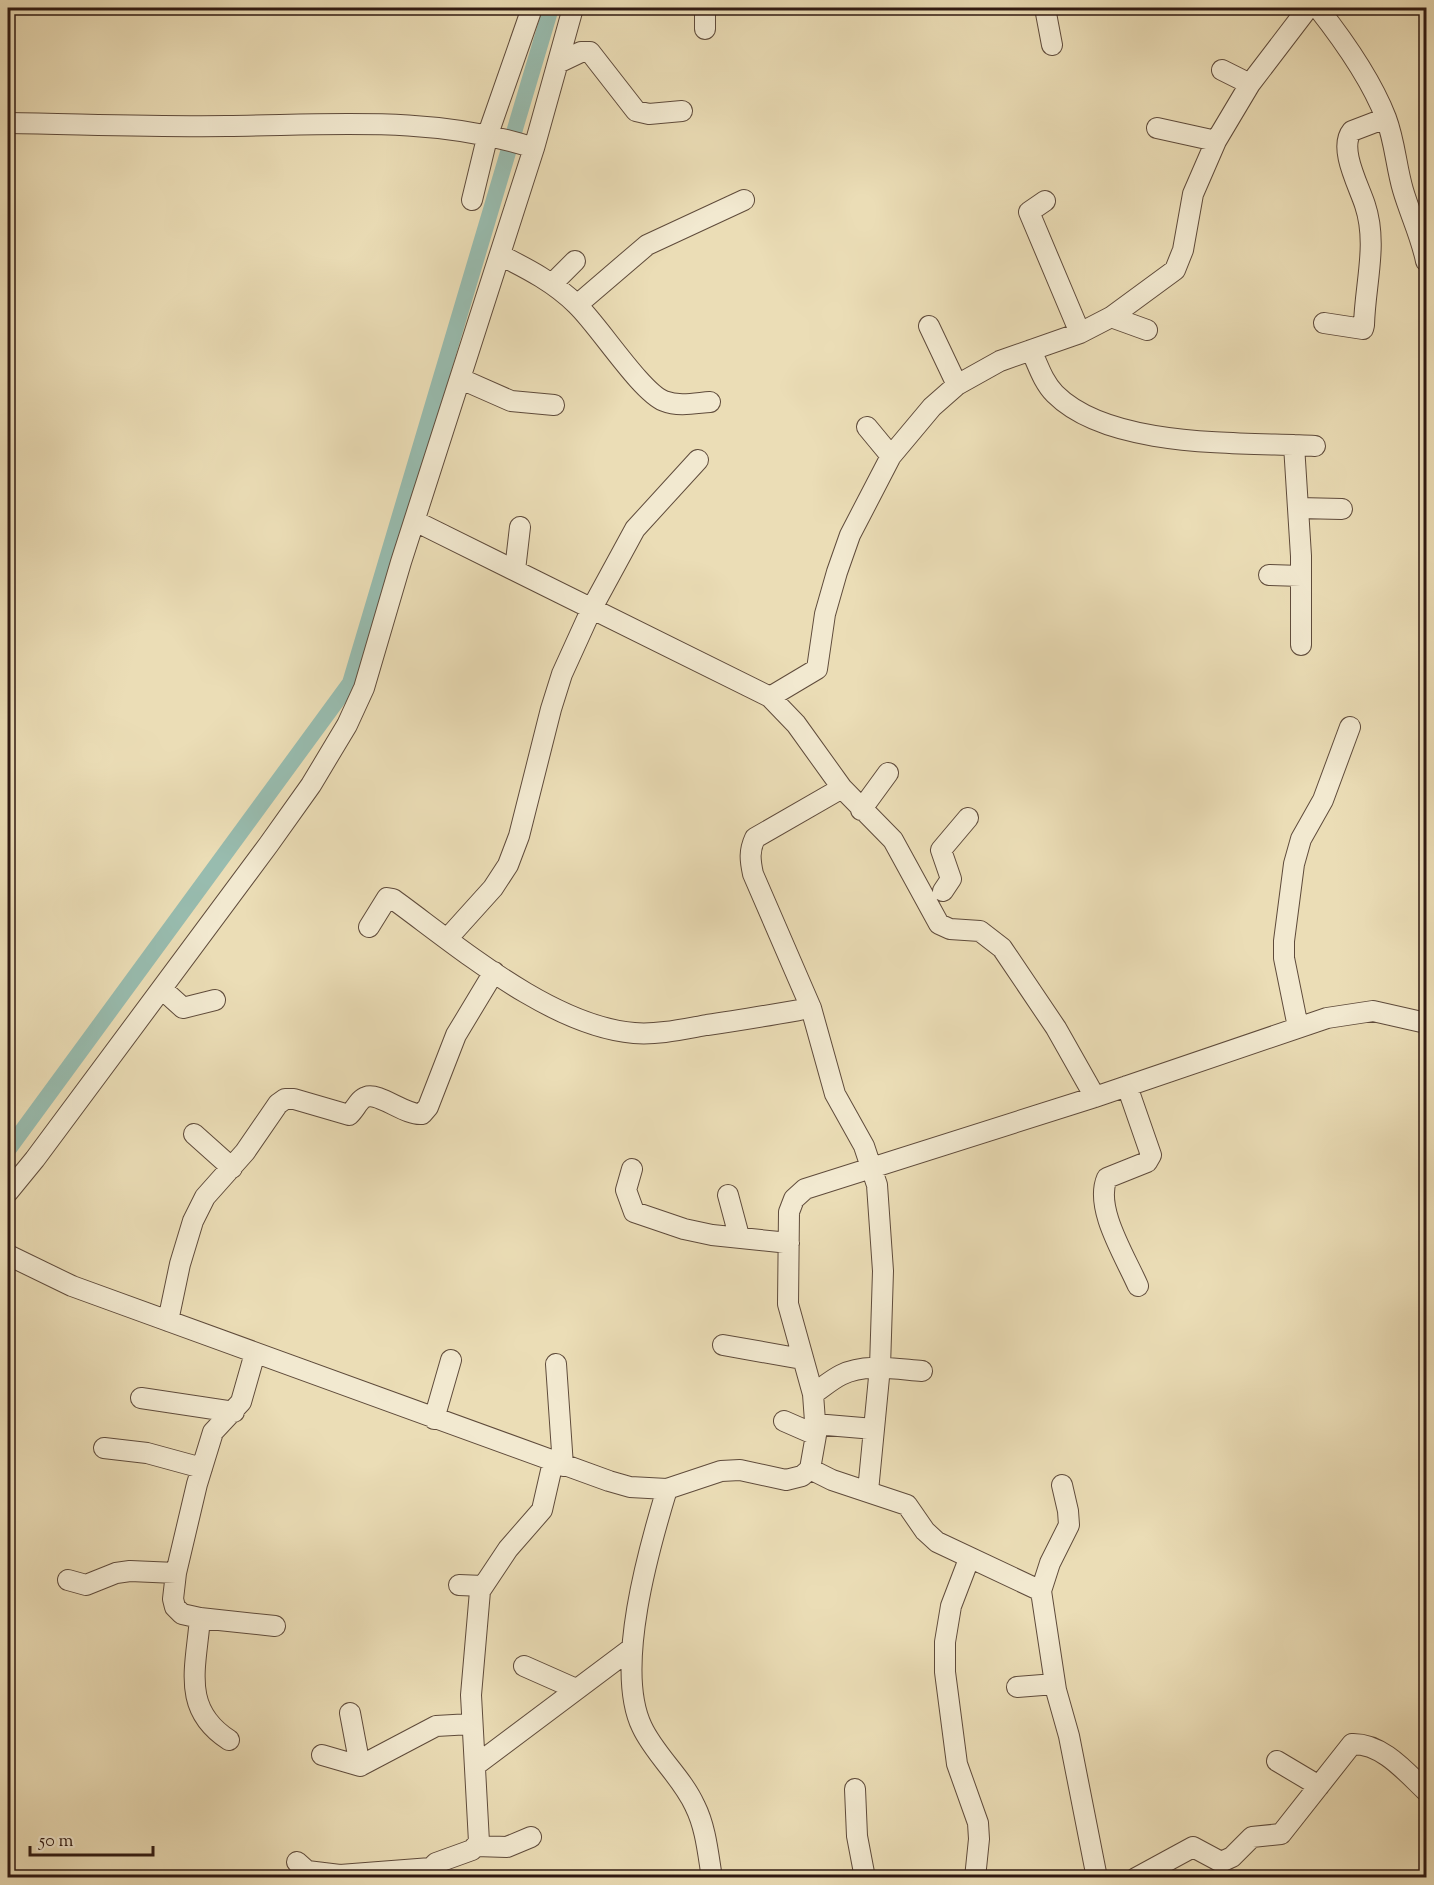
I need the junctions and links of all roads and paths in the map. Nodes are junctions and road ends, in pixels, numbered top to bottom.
1 (532, 8) edge
2 (573, 8) edge
3 (705, 8) edge
4 (1045, 8) edge
5 (1308, 8) edge
6 (1318, 8) edge
7 (705, 29) dead end
8 (1052, 45) dead end
9 (558, 63) junction
10 (1222, 70) dead end
11 (1250, 84) junction
12 (682, 111) dead end
13 (1386, 118) junction
14 (8, 123) edge
15 (1157, 128) dead end
16 (494, 136) junction
17 (1216, 141) junction
18 (529, 147) junction
19 (472, 200) dead end
20 (744, 200) dead end
21 (1045, 201) dead end
22 (500, 255) junction
23 (575, 261) dead end
24 (1426, 261) edge
25 (552, 284) junction
26 (577, 305) junction
27 (1111, 317) junction
28 (1324, 323) dead end
29 (929, 326) dead end
30 (1147, 330) dead end
31 (1080, 333) junction
32 (1031, 350) junction
33 (461, 379) junction
34 (957, 385) junction
35 (710, 402) dead end
36 (554, 405) dead end
37 (867, 427) dead end
38 (1294, 445) junction
39 (1314, 446) dead end
40 (891, 456) junction
41 (698, 460) dead end
42 (1299, 508) junction
43 (1342, 509) dead end
44 (415, 521) junction
45 (520, 527) dead end
46 (515, 570) junction
47 (1269, 575) dead end
48 (1301, 576) junction
49 (592, 608) junction
50 (1301, 645) dead end
51 (770, 697) junction
52 (1350, 727) dead end
53 (888, 773) dead end
54 (842, 788) junction
55 (861, 810) junction
56 (968, 818) dead end
57 (935, 897) junction
58 (369, 927) dead end
59 (447, 939) junction
60 (494, 972) junction
61 (162, 989) junction
62 (215, 1000) dead end
63 (811, 1008) junction
64 (1426, 1023) edge
65 (1298, 1027) junction
66 (1127, 1086) junction
67 (1095, 1097) junction
68 (194, 1134) dead end
69 (232, 1168) junction
70 (873, 1168) junction
71 (632, 1169) dead end
72 (8, 1191) edge
73 (728, 1195) dead end
74 (739, 1236) junction
75 (789, 1243) junction
76 (8, 1255) edge
77 (1138, 1286) dead end
78 (168, 1322) junction
79 (723, 1345) dead end
80 (255, 1353) junction
81 (802, 1359) junction
82 (452, 1360) dead end
83 (556, 1364) dead end
84 (880, 1367) junction
85 (922, 1371) dead end
86 (813, 1394) junction
87 (141, 1398) dead end
88 (234, 1412) junction
89 (434, 1419) junction
90 (784, 1421) dead end
91 (874, 1428) junction
92 (816, 1429) junction
93 (104, 1448) dead end
94 (558, 1464) junction
95 (202, 1468) junction
96 (810, 1469) junction
97 (1062, 1485) dead end
98 (667, 1489) junction
99 (868, 1491) junction
100 (969, 1559) junction
101 (176, 1573) junction
102 (68, 1580) dead end
103 (459, 1585) dead end
104 (483, 1586) junction
105 (1041, 1591) junction
106 (200, 1618) junction
107 (275, 1626) dead end
108 (632, 1647) junction
109 (524, 1666) dead end
110 (1055, 1684) junction
111 (1017, 1687) dead end
112 (576, 1689) junction
113 (350, 1713) dead end
114 (471, 1724) junction
115 (230, 1740) dead end
116 (322, 1755) dead end
117 (1276, 1761) dead end
118 (360, 1766) junction
119 (476, 1766) junction
120 (1319, 1786) junction
121 (855, 1789) dead end
122 (1426, 1791) edge
123 (531, 1837) dead end
124 (476, 1846) junction
125 (297, 1862) dead end
126 (432, 1873) edge
127 (712, 1878) edge
128 (865, 1878) edge
129 (975, 1878) edge
130 (1097, 1878) edge
131 (1136, 1878) edge

1 - 16 street
2 - 9 street
3 - 7 street
4 - 8 street
5 - 11 street
6 - 13 street
9 - 12 street
9 - 18 street
10 - 11 street
11 - 17 street
13 - 24 street
13 - 28 street
14 - 16 street
15 - 17 street
16 - 18 street
16 - 19 street
17 - 27 street
18 - 22 street
20 - 26 street
21 - 31 street
22 - 25 street
22 - 33 street
23 - 25 street
25 - 26 street
26 - 35 street
27 - 30 street
27 - 31 street
29 - 34 street
31 - 32 street
32 - 34 street
32 - 38 street
33 - 36 street
33 - 44 street
34 - 40 street
37 - 40 street
38 - 39 street
38 - 42 street
40 - 51 street
41 - 49 street
42 - 43 street
42 - 48 street
44 - 46 street
44 - 61 street
45 - 46 street
46 - 49 street
47 - 48 street
48 - 50 street
49 - 51 street
49 - 59 street
51 - 54 street
52 - 65 street
53 - 55 street
54 - 55 street
54 - 63 street
55 - 57 street
56 - 57 street
57 - 67 street
58 - 59 street
59 - 60 street
60 - 63 street
60 - 69 street
61 - 62 street
61 - 72 street
63 - 70 street
64 - 65 street
65 - 66 street
66 - 67 street
66 - 77 street
67 - 70 street
68 - 69 street
69 - 78 street
70 - 75 street
70 - 84 street
71 - 74 street
73 - 74 street
74 - 75 street
75 - 81 street
76 - 78 street
78 - 80 street
79 - 81 street
80 - 88 street
80 - 89 street
81 - 86 street
82 - 89 street
83 - 94 street
84 - 85 street
84 - 86 street
84 - 91 street
86 - 92 street
87 - 88 street
88 - 95 street
89 - 94 street
90 - 92 street
91 - 92 street
91 - 99 street
92 - 96 street
93 - 95 street
94 - 98 street
94 - 104 street
95 - 101 street
96 - 98 street
96 - 99 street
97 - 105 street
98 - 108 street
99 - 100 street
100 - 105 street
100 - 129 street
101 - 102 street
101 - 106 street
103 - 104 street
104 - 114 street
105 - 110 street
106 - 107 street
106 - 115 street
108 - 112 street
108 - 127 street
109 - 112 street
110 - 111 street
110 - 130 street
112 - 119 street
113 - 118 street
114 - 118 street
114 - 119 street
116 - 118 street
117 - 120 street
119 - 124 street
120 - 122 street
120 - 131 street
121 - 128 street
123 - 124 street
124 - 126 street
125 - 126 street

